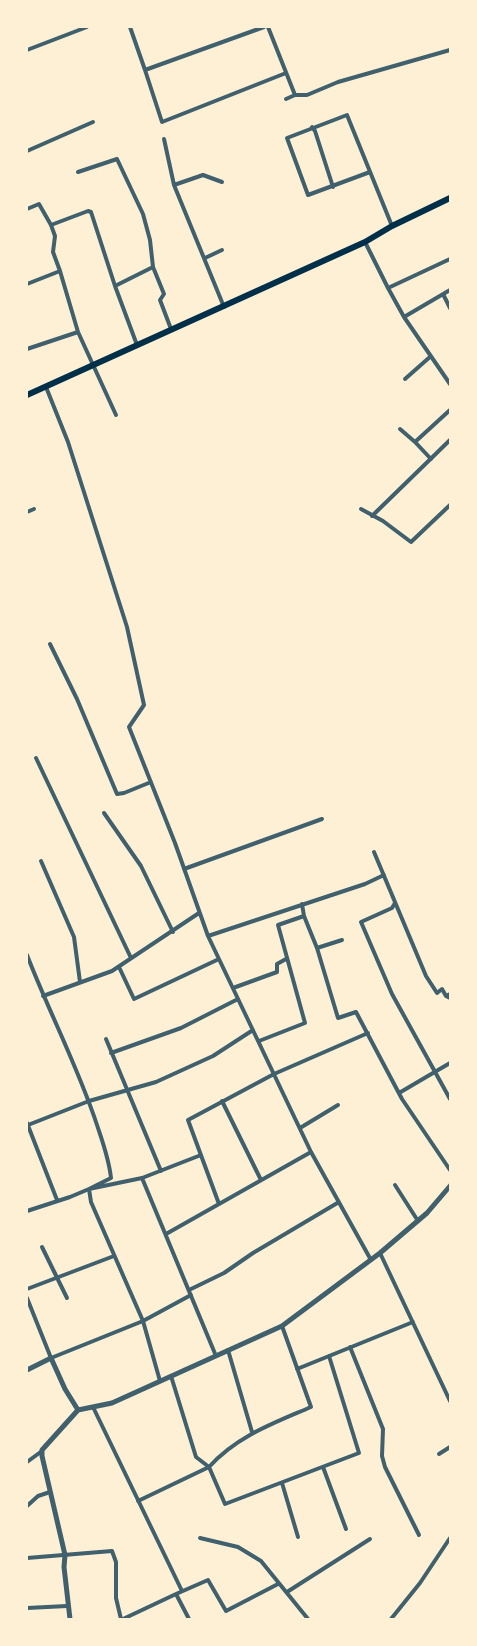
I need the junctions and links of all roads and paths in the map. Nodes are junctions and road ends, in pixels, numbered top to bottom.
1 (87, 27) edge
2 (130, 27) edge
3 (266, 27) edge
4 (27, 50) edge
5 (450, 50) edge
6 (145, 70) junction
7 (286, 73) junction
8 (295, 95) junction
9 (286, 99) dead end
10 (93, 122) dead end
11 (312, 127) junction
12 (164, 138) dead end
13 (27, 151) edge
14 (78, 172) dead end
15 (370, 172) junction
16 (222, 182) dead end
17 (174, 185) junction
18 (333, 187) junction
19 (450, 198) edge
20 (27, 209) edge
21 (51, 225) junction
22 (392, 226) junction
23 (366, 243) junction
24 (222, 250) dead end
25 (205, 258) junction
26 (450, 259) edge
27 (153, 267) junction
28 (60, 271) junction
29 (27, 284) edge
30 (115, 286) junction
31 (388, 288) junction
32 (450, 290) edge
33 (443, 294) junction
34 (225, 307) junction
35 (450, 308) edge
36 (404, 317) junction
37 (172, 330) junction
38 (78, 332) junction
39 (136, 345) junction
40 (27, 349) edge
41 (431, 356) junction
42 (92, 365) junction
43 (405, 379) dead end
44 (450, 384) edge
45 (46, 387) junction
46 (27, 396) edge
47 (450, 410) edge
48 (116, 415) dead end
49 (400, 429) dead end
50 (450, 440) edge
51 (415, 442) junction
52 (431, 459) junction
53 (450, 505) edge
54 (34, 509) dead end
55 (361, 509) dead end
56 (27, 512) edge
57 (372, 516) junction
58 (50, 644) dead end
59 (36, 758) dead end
60 (151, 782) junction
61 (104, 813) dead end
62 (321, 819) dead end
63 (374, 852) dead end
64 (41, 861) dead end
65 (184, 869) junction
66 (384, 874) junction
67 (395, 903) junction
68 (302, 904) junction
69 (199, 913) junction
70 (304, 916) junction
71 (173, 932) junction
72 (208, 936) junction
73 (342, 940) dead end
74 (317, 948) junction
75 (27, 955) edge
76 (131, 958) junction
77 (219, 958) junction
78 (286, 959) junction
79 (119, 967) junction
80 (80, 982) junction
81 (232, 988) junction
82 (43, 996) junction
83 (449, 996) edge
84 (238, 999) junction
85 (253, 1030) junction
86 (368, 1033) junction
87 (106, 1039) dead end
88 (259, 1041) junction
89 (111, 1053) junction
90 (450, 1064) edge
91 (435, 1072) junction
92 (274, 1074) junction
93 (128, 1089) junction
94 (399, 1092) junction
95 (450, 1099) edge
96 (89, 1101) junction
97 (222, 1101) junction
98 (338, 1105) dead end
99 (28, 1124) edge
100 (300, 1128) junction
101 (311, 1152) junction
102 (201, 1155) junction
103 (450, 1170) edge
104 (161, 1171) junction
105 (142, 1178) junction
106 (261, 1179) junction
107 (395, 1185) dead end
108 (450, 1186) edge
109 (89, 1189) junction
110 (57, 1200) junction
111 (339, 1202) junction
112 (219, 1204) junction
113 (27, 1210) edge
114 (418, 1221) junction
115 (166, 1234) junction
116 (42, 1247) dead end
117 (380, 1252) junction
118 (114, 1256) junction
119 (371, 1260) junction
120 (57, 1278) junction
121 (27, 1289) edge
122 (190, 1292) junction
123 (27, 1298) edge
124 (67, 1298) dead end
125 (143, 1321) junction
126 (413, 1322) junction
127 (282, 1326) junction
128 (350, 1347) junction
129 (228, 1350) junction
130 (216, 1356) junction
131 (329, 1356) junction
132 (51, 1358) junction
133 (297, 1369) junction
134 (27, 1370) edge
135 (171, 1376) junction
136 (160, 1381) junction
137 (450, 1401) edge
138 (93, 1407) junction
139 (78, 1410) junction
140 (252, 1432) junction
141 (450, 1447) edge
142 (42, 1450) junction
143 (439, 1454) dead end
144 (27, 1462) edge
145 (209, 1467) junction
146 (323, 1467) junction
147 (282, 1483) junction
148 (50, 1492) junction
149 (138, 1501) junction
150 (27, 1506) edge
151 (346, 1529) dead end
152 (419, 1535) dead end
153 (298, 1537) dead end
154 (200, 1538) dead end
155 (370, 1539) dead end
156 (450, 1539) edge
157 (65, 1556) junction
158 (27, 1558) edge
159 (278, 1584) junction
160 (182, 1591) junction
161 (287, 1593) junction
162 (176, 1594) junction
163 (68, 1606) junction
164 (27, 1608) edge
165 (70, 1619) edge
166 (122, 1619) edge
167 (189, 1619) edge
168 (308, 1619) edge
169 (391, 1619) edge

1 - 4 street
2 - 6 street
3 - 6 street
3 - 7 street
5 - 8 street
6 - 7 street
7 - 8 street
8 - 9 street
10 - 13 street
11 - 15 street
11 - 18 street
11 - 18 street
12 - 17 street
14 - 27 street
15 - 18 street
15 - 22 street
16 - 17 street
17 - 25 street
19 - 22 main road
20 - 21 street
21 - 28 street
21 - 30 street
22 - 23 main road
23 - 31 street
23 - 34 main road
24 - 25 street
25 - 34 street
26 - 31 street
27 - 30 street
27 - 37 street
28 - 29 street
28 - 38 street
30 - 39 street
31 - 36 street
32 - 33 street
33 - 35 street
33 - 36 street
34 - 37 main road
36 - 41 street
37 - 39 main road
38 - 40 street
38 - 42 street
39 - 42 main road
41 - 43 street
41 - 44 street
42 - 45 main road
42 - 48 street
45 - 46 main road
45 - 60 street
47 - 51 street
49 - 51 street
50 - 52 street
51 - 52 street
52 - 57 street
53 - 57 street
54 - 56 street
55 - 57 street
58 - 60 street
59 - 76 street
60 - 65 street
61 - 71 street
62 - 65 street
63 - 66 street
64 - 80 street
65 - 69 street
66 - 67 street
66 - 68 street
67 - 83 street
67 - 91 street
68 - 70 street
68 - 72 street
69 - 71 street
69 - 72 street
70 - 74 street
70 - 78 street
71 - 76 street
72 - 77 street
73 - 74 street
74 - 86 street
75 - 82 street
76 - 79 street
77 - 79 street
77 - 81 street
78 - 81 street
78 - 88 street
79 - 80 street
80 - 82 street
81 - 84 street
82 - 96 street
84 - 85 street
84 - 89 street
85 - 88 street
85 - 93 street
86 - 92 street
86 - 94 street
87 - 89 street
88 - 92 street
89 - 93 street
90 - 91 street
91 - 94 street
91 - 95 street
92 - 97 street
92 - 100 street
93 - 96 street
93 - 104 street
94 - 103 street
96 - 99 street
96 - 109 street
97 - 102 street
97 - 106 street
98 - 100 street
99 - 110 street
100 - 101 street
101 - 106 street
101 - 111 street
102 - 104 street
102 - 112 street
104 - 105 street
105 - 109 street
105 - 115 street
106 - 112 street
107 - 114 street
108 - 114 street
109 - 110 street
109 - 118 street
110 - 113 street
111 - 119 street
111 - 122 street
112 - 115 street
114 - 117 street
115 - 122 street
116 - 120 street
117 - 119 street
117 - 126 street
118 - 120 street
118 - 125 street
119 - 127 street
120 - 121 street
120 - 124 street
122 - 125 street
122 - 130 street
123 - 132 street
125 - 132 street
125 - 136 street
126 - 128 street
126 - 137 street
127 - 129 street
127 - 133 street
128 - 131 street
128 - 152 street
129 - 130 street
129 - 140 street
130 - 135 street
131 - 133 street
131 - 146 street
132 - 134 street
132 - 139 street
133 - 140 street
135 - 136 street
135 - 145 street
136 - 138 street
138 - 139 street
138 - 149 street
139 - 142 street
140 - 145 street
141 - 143 street
142 - 144 street
142 - 148 street
145 - 147 street
145 - 149 street
146 - 147 street
146 - 151 street
147 - 153 street
148 - 150 street
148 - 157 street
149 - 160 street
154 - 159 street
155 - 161 street
156 - 169 street
157 - 158 street
157 - 163 street
157 - 166 street
159 - 160 street
159 - 161 street
160 - 162 street
161 - 168 street
162 - 166 street
162 - 167 street
163 - 164 street
163 - 165 street

